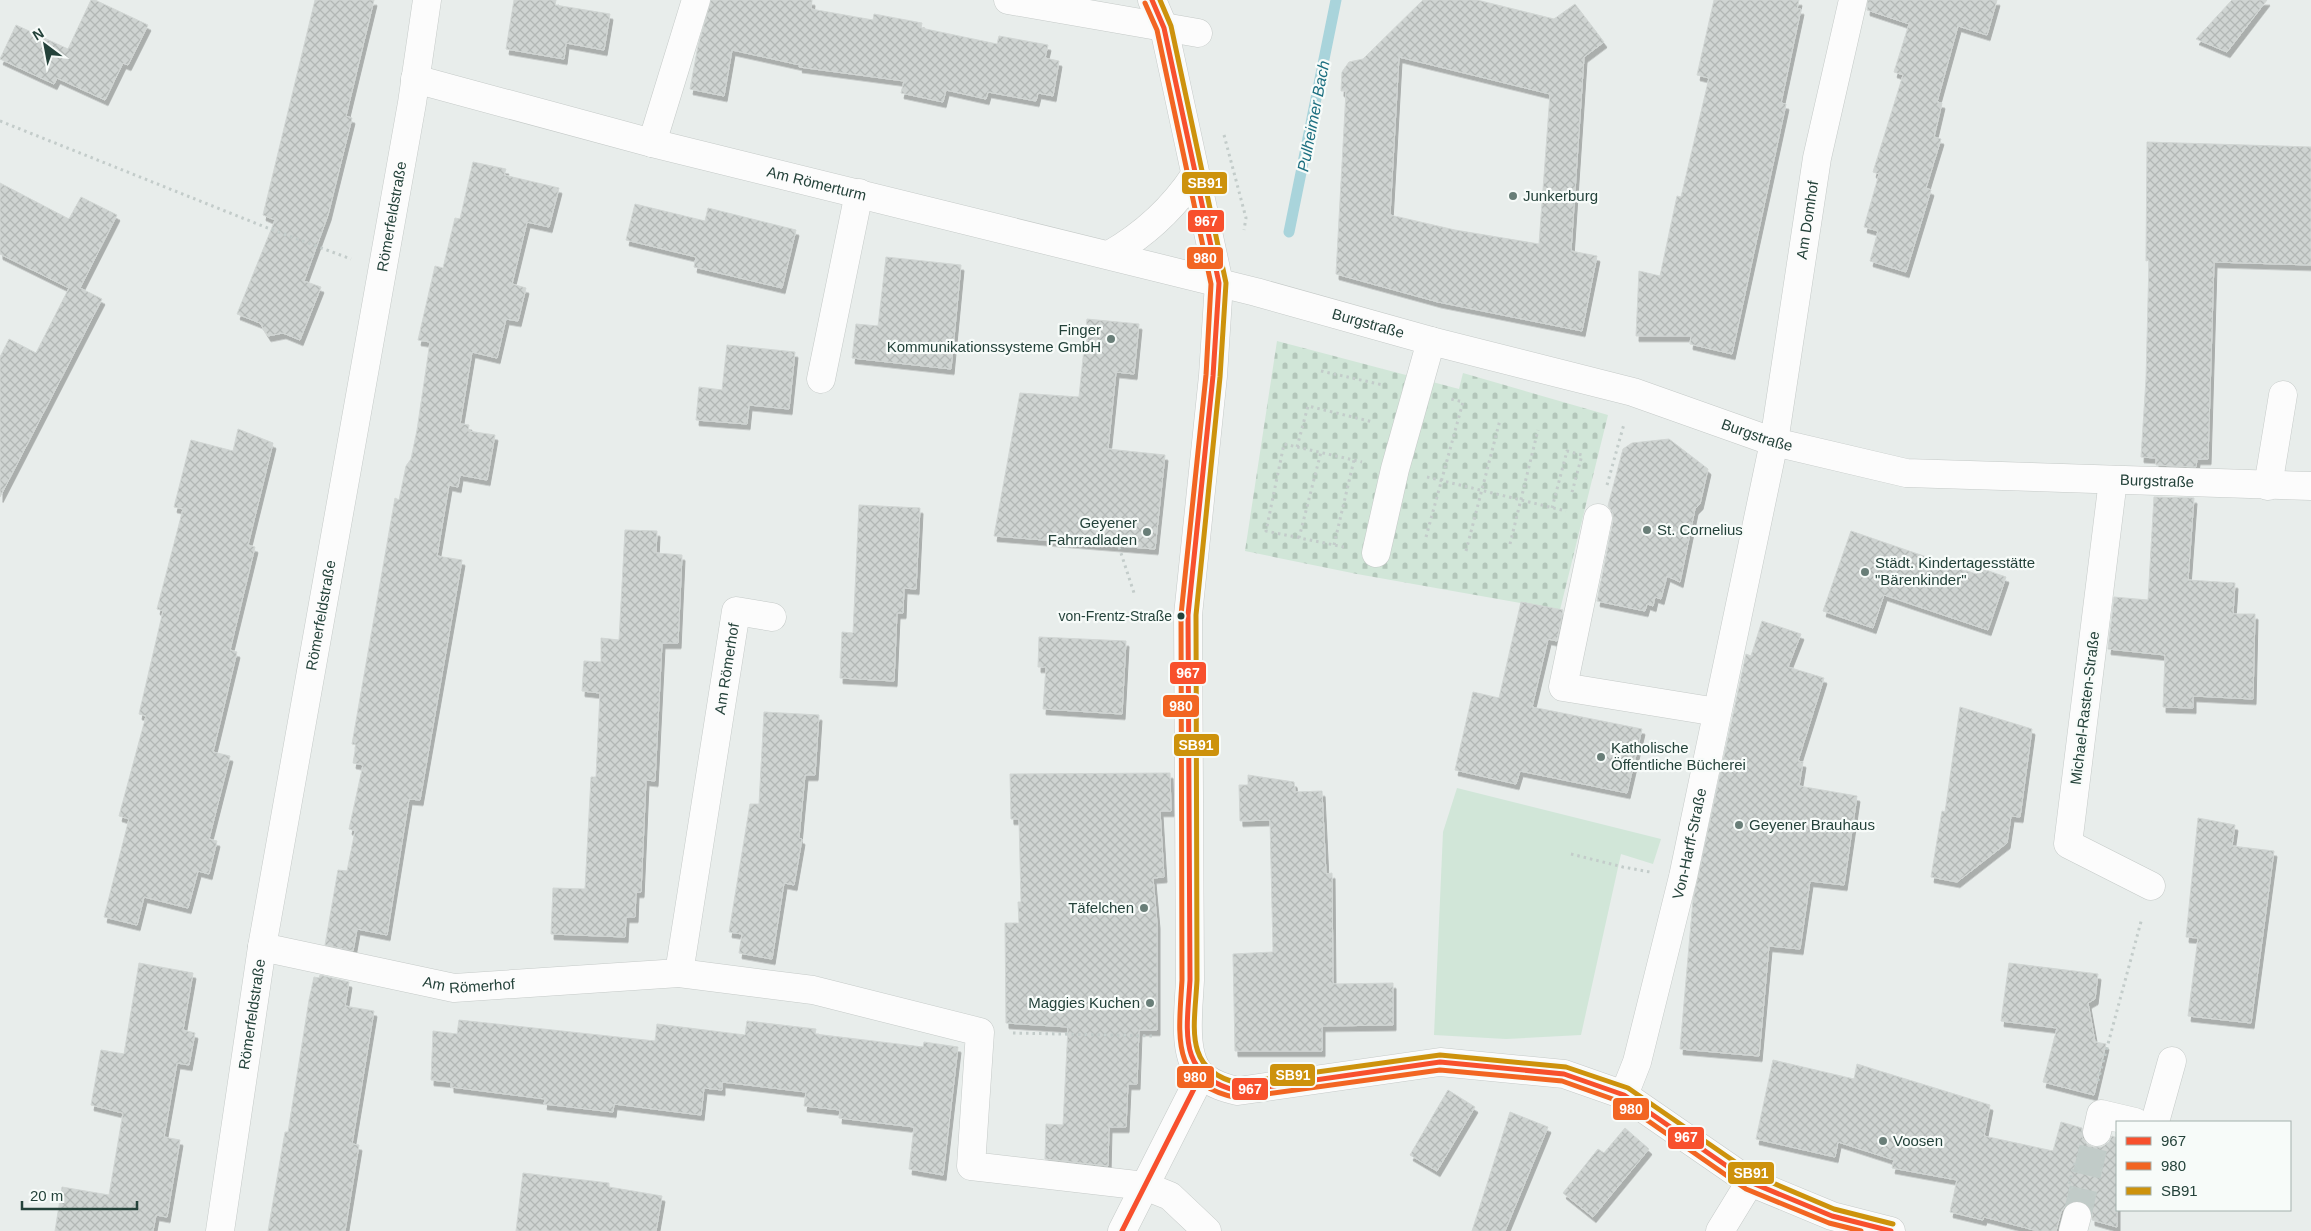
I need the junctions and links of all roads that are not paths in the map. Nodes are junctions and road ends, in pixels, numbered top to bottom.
1 (427, 0) edge
2 (696, 0) edge
3 (1008, 0) edge
4 (1152, 0) edge
5 (1853, 0) edge
6 (1164, 28) junction
7 (1198, 34) dead end
8 (416, 80) junction
9 (652, 142) junction
10 (1195, 175) junction
11 (859, 193) junction
12 (1109, 255) junction
13 (1219, 283) junction
14 (1431, 342) junction
15 (821, 378) dead end
16 (2284, 395) dead end
17 (1774, 442) junction
18 (2113, 480) junction
19 (2268, 486) junction
20 (2311, 486) edge
21 (1598, 518) road end
22 (1376, 553) road end
23 (772, 617) dead end
24 (1717, 712) junction
25 (2151, 886) road end
26 (262, 948) junction
27 (679, 973) junction
28 (2172, 1060) dead end
29 (1201, 1076) junction
30 (1624, 1096) junction
31 (2131, 1121) edge
32 (2155, 1121) edge
33 (2097, 1132) tunnel mouth
34 (1750, 1182) junction
35 (1145, 1186) junction
36 (220, 1231) edge
37 (1122, 1231) edge
38 (1207, 1231) edge
39 (1720, 1231) edge
40 (1892, 1231) edge

1 - 8 street, Römerfeldstraße
2 - 9 street
3 - 6 street
4 - 6 street
5 - 17 street, Am Domhof
6 - 7 street
6 - 10 street
8 - 9 street, Am Römerturm
8 - 26 street, Römerfeldstraße
9 - 11 street, Am Römerturm
10 - 12 street
10 - 13 street
11 - 12 street, Am Römerturm
11 - 15 street
12 - 13 street, Am Römerturm
13 - 14 street, Burgstraße
13 - 29 street
14 - 17 street, Burgstraße
14 - 22 street
16 - 19 street
17 - 18 street, Burgstraße
17 - 24 street, Von-Harff-Straße
18 - 19 street, Burgstraße
18 - 25 street, Michael-Rasten-Straße
19 - 20 street, Burgstraße
21 - 24 street
23 - 27 street, Am Römerhof
24 - 30 street, Von-Harff-Straße
26 - 27 street, Am Römerhof
26 - 36 street, Römerfeldstraße
27 - 35 street, Am Römerhof
28 - 32 street
29 - 30 street
29 - 35 street
30 - 34 street
31 - 33 street
34 - 39 street
34 - 40 street
35 - 37 street
35 - 38 street

